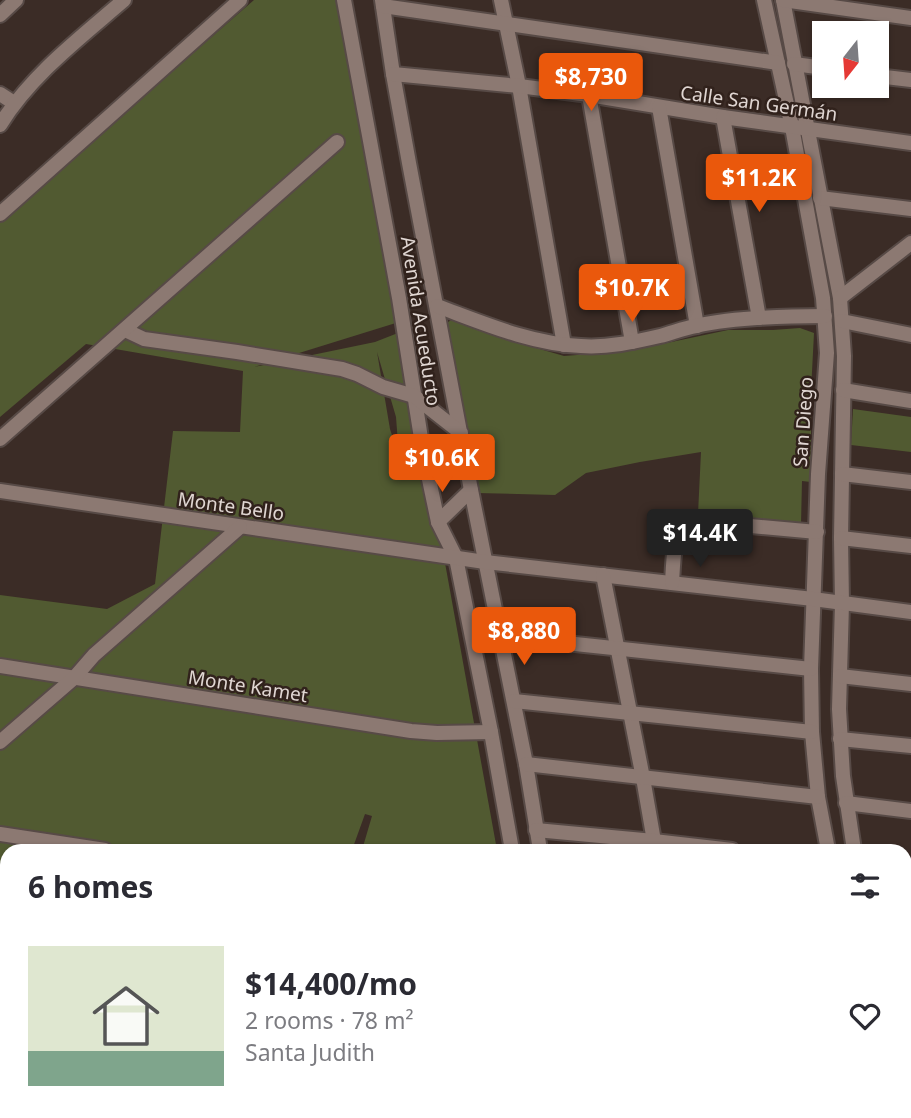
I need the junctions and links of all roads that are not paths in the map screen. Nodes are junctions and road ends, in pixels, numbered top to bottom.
1 (16, 0) edge
2 (124, 0) edge
3 (240, 0) edge
4 (344, 0) edge
5 (502, 0) edge
6 (764, 0) edge
7 (783, 0) edge
8 (383, 3) edge
9 (0, 15) edge
10 (911, 18) edge
11 (506, 22) junction
12 (778, 63) junction
13 (794, 64) junction
14 (812, 66) edge
15 (393, 74) junction
16 (889, 77) edge
17 (911, 80) edge
18 (519, 86) junction
19 (0, 94) edge
20 (589, 95) junction
21 (13, 103) junction
22 (659, 107) junction
23 (723, 117) junction
24 (0, 125) edge
25 (792, 127) junction
26 (807, 130) junction
27 (337, 142) dead end
28 (911, 143) edge
29 (820, 198) junction
30 (911, 209) edge
31 (0, 214) edge
32 (911, 243) edge
33 (840, 298) junction
34 (437, 306) junction
35 (825, 316) junction
36 (759, 318) junction
37 (842, 321) junction
38 (696, 326) junction
39 (125, 330) junction
40 (911, 335) edge
41 (632, 342) junction
42 (564, 345) junction
43 (843, 390) junction
44 (414, 396) junction
45 (911, 401) edge
46 (461, 433) junction
47 (0, 439) edge
48 (842, 474) junction
49 (911, 482) edge
50 (471, 490) junction
51 (0, 491) edge
52 (438, 522) junction
53 (240, 527) junction
54 (817, 532) junction
55 (841, 538) junction
56 (911, 546) edge
57 (456, 558) junction
58 (485, 562) junction
59 (603, 575) junction
60 (672, 583) junction
61 (813, 599) junction
62 (842, 604) junction
63 (911, 612) edge
64 (500, 636) junction
65 (618, 649) junction
66 (0, 666) edge
67 (811, 669) junction
68 (840, 676) junction
69 (74, 678) junction
70 (911, 684) edge
71 (514, 701) junction
72 (631, 714) junction
73 (491, 732) junction
74 (812, 732) junction
75 (840, 738) junction
76 (0, 742) edge
77 (911, 746) edge
78 (526, 764) junction
79 (643, 778) junction
80 (818, 797) junction
81 (846, 803) junction
82 (911, 811) edge
83 (536, 830) junction
84 (0, 834) edge
85 (654, 841) junction
86 (66, 844) edge
87 (511, 844) edge
88 (539, 844) edge
89 (680, 844) edge
90 (827, 844) edge
91 (853, 844) edge

1 - 9 street
2 - 21 street
3 - 31 street
4 - 44 street, Avenida Acueducto
5 - 11 street
6 - 12 street, San Diego
7 - 10 street
7 - 13 street, San Diego
8 - 11 street
8 - 15 street, Avenida Acueducto
11 - 12 street
11 - 18 street
12 - 25 street, San Diego
13 - 14 street
13 - 26 street, San Diego
15 - 18 street, Calle San Germán
15 - 34 street, Avenida Acueducto
16 - 17 street
18 - 20 street, Calle San Germán
18 - 42 street
19 - 21 street
20 - 22 street, Calle San Germán
20 - 41 street
21 - 24 street
22 - 23 street, Calle San Germán
22 - 38 street
23 - 25 street, Calle San Germán
23 - 36 street
25 - 26 street, Calle San Germán
25 - 35 street, San Diego
26 - 28 street, Calle San Germán
26 - 29 street, San Diego
27 - 39 street
29 - 30 street
29 - 33 street, San Diego
32 - 33 street
33 - 37 street, San Diego
34 - 42 street
34 - 46 street, Avenida Acueducto
35 - 36 street
35 - 54 street, San Diego
36 - 38 street
37 - 40 street
37 - 43 street, San Diego
38 - 41 street
39 - 44 street
39 - 47 street
41 - 42 street
43 - 45 street
43 - 48 street, San Diego
44 - 46 street
44 - 52 street, Avenida Acueducto
46 - 50 street, Avenida Acueducto
48 - 49 street
48 - 55 street, San Diego
50 - 52 street
50 - 58 street, Avenida Acueducto
51 - 53 street, Monte Bello
52 - 57 street, Avenida Acueducto
53 - 57 street, Monte Bello
53 - 69 street
54 - 60 street
54 - 61 street, San Diego
55 - 56 street
55 - 62 street, San Diego
57 - 58 street, Monte Bello
57 - 73 street, Avenida Acueducto
58 - 59 street, Monte Bello
58 - 64 street, Avenida Acueducto
59 - 60 street, Monte Bello
59 - 65 street
60 - 61 street, Monte Bello
61 - 62 street, Monte Bello
61 - 67 street, San Diego
62 - 63 street, Monte Bello
62 - 68 street, San Diego
64 - 65 street
64 - 71 street, Avenida Acueducto
65 - 67 street
65 - 72 street
66 - 69 street, Monte Kamet
67 - 74 street, San Diego
68 - 70 street
68 - 75 street, San Diego
69 - 73 street, Monte Kamet
69 - 76 street
71 - 72 street
71 - 78 street, Avenida Acueducto
72 - 74 street
72 - 79 street
73 - 87 street, Avenida Acueducto
74 - 80 street, San Diego
75 - 77 street
75 - 81 street, San Diego
78 - 79 street
78 - 83 street, Avenida Acueducto
79 - 80 street
79 - 85 street
80 - 90 street, San Diego
81 - 82 street
81 - 91 street, San Diego
83 - 85 street
83 - 88 street, Avenida Acueducto
84 - 86 street
85 - 89 street

